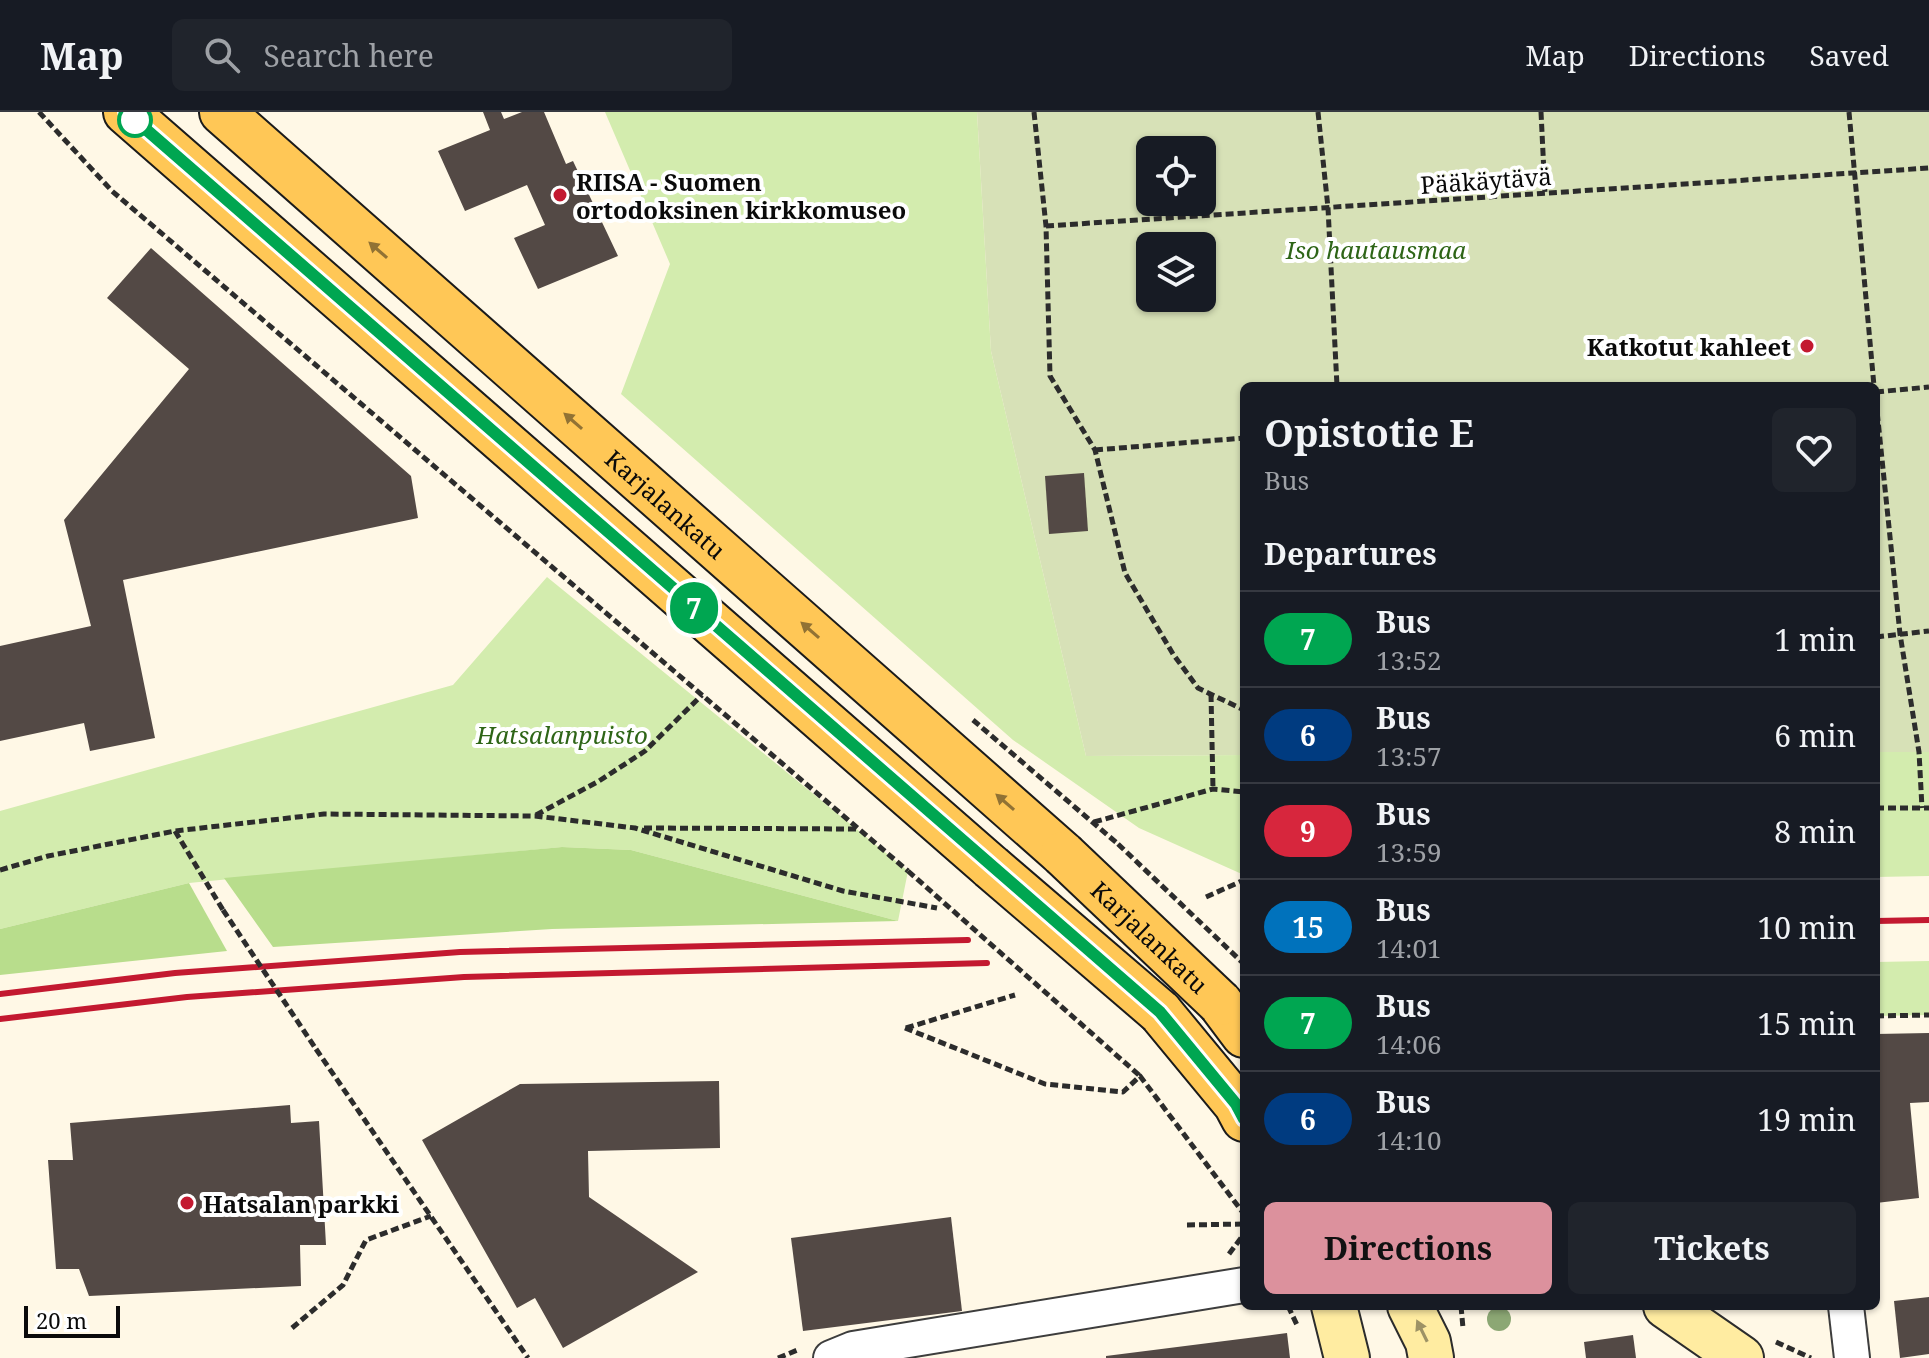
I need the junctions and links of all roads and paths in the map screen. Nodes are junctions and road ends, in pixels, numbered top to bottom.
1 (39, 112) edge
2 (126, 112) edge
3 (222, 112) edge
4 (1034, 112) edge
5 (1318, 112) edge
6 (1541, 112) edge
7 (1849, 112) edge
8 (1929, 168) edge
9 (1852, 173) junction
10 (1545, 194) junction
11 (1328, 208) junction
12 (1046, 226) junction
13 (1337, 382) edge
14 (1874, 382) edge
15 (1929, 387) edge
16 (1880, 392) edge
17 (1240, 438) edge
18 (1880, 440) edge
19 (1095, 450) junction
20 (1929, 631) edge
21 (1900, 634) junction
22 (1880, 636) edge
23 (1211, 694) junction
24 (702, 695) junction
25 (1240, 708) edge
26 (1213, 789) junction
27 (1240, 792) edge
28 (1880, 808) edge
29 (1925, 808) edge
30 (535, 816) junction
31 (1093, 822) dead end
32 (635, 828) junction
33 (860, 829) junction
34 (175, 831) junction
35 (1118, 844) dead end
36 (0, 870) edge
37 (1240, 882) edge
38 (1206, 897) dead end
39 (937, 908) dead end
40 (1240, 960) edge
41 (1015, 995) dead end
42 (1929, 1015) edge
43 (1880, 1016) edge
44 (1232, 1019) edge
45 (1140, 1076) junction
46 (1240, 1112) edge
47 (1240, 1205) edge
48 (431, 1216) junction
49 (1240, 1224) edge
50 (1187, 1225) dead end
51 (1240, 1286) edge
52 (1335, 1310) edge
53 (1412, 1310) edge
54 (1672, 1310) edge
55 (1846, 1310) edge
56 (292, 1328) dead end
57 (528, 1358) edge
58 (831, 1358) edge
59 (1347, 1358) edge
60 (1431, 1358) edge
61 (1741, 1358) edge
62 (1852, 1358) edge

1 - 24 path
2 - 46 main road, Karjalankatu, bridge
44 -> 3 main road, Karjalankatu, bridge
4 - 12 path
5 - 11 path
6 - 10 path
7 - 9 path
8 - 9 path, Pääkäytävä
9 - 10 path, Pääkäytävä
9 - 14 path
10 - 11 path, Pääkäytävä
11 - 12 path, Pääkäytävä
11 - 13 path
12 - 19 path
15 - 16 path
17 - 19 path
18 - 21 path
19 - 23 path
20 - 21 path
21 - 22 path
21 - 29 path
23 - 25 path
23 - 26 path
24 - 30 path
24 - 33 path
26 - 27 path
26 - 31 path
28 - 29 path
30 - 32 path
30 - 34 path
32 - 33 path
32 - 39 path
33 - 45 path, bridge
34 - 36 path
34 - 48 path, bridge
35 - 40 path, bridge
37 - 38 path
41 - 45 path
42 - 43 path
45 - 47 path
48 - 56 path
48 - 57 path
49 - 50 path
51 - 58 street
52 - 59 main road
60 -> 53 main road
54 - 61 main road
55 - 62 street

